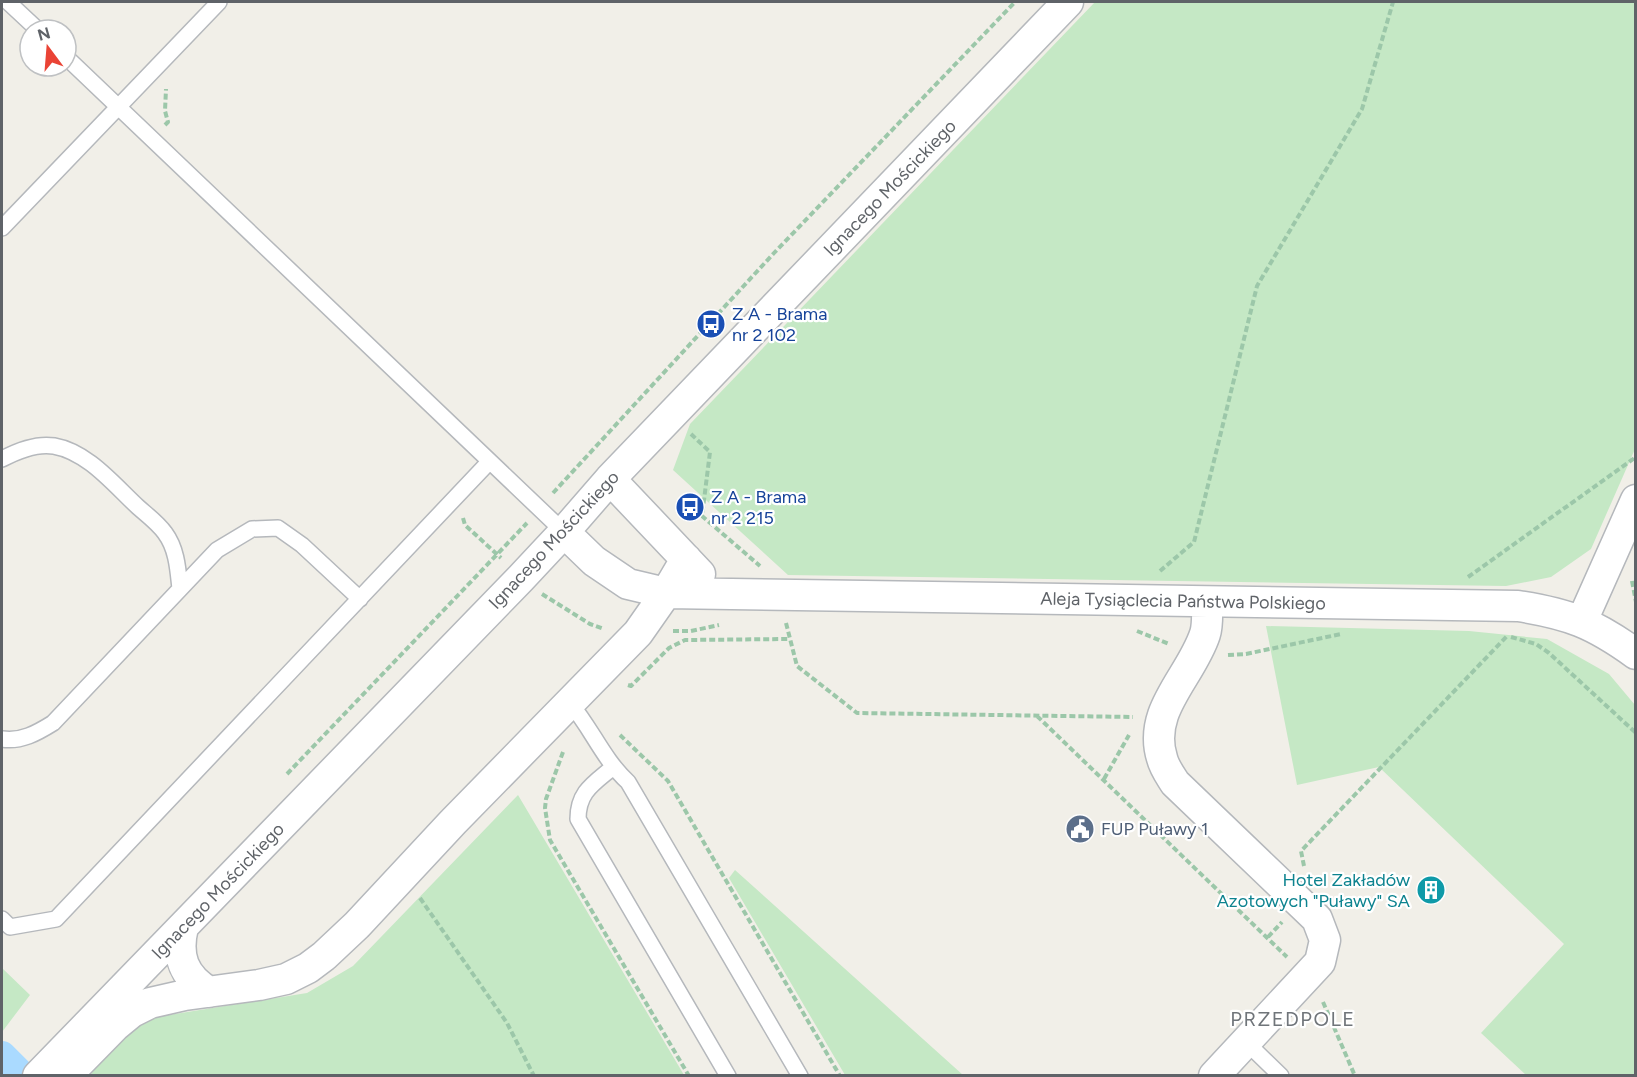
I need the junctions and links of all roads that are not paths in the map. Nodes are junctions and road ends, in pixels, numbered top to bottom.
1 (8, 2) edge
2 (219, 2) edge
3 (1068, 2) edge
4 (25, 18) edge
5 (78, 69) edge
6 (118, 107) junction
7 (2, 228) edge
8 (2, 459) edge
9 (489, 462) junction
10 (610, 479) junction
11 (1635, 500) edge
12 (564, 532) junction
13 (686, 559) junction
14 (180, 589) junction
15 (666, 593) junction
16 (719, 594) junction
17 (360, 599) junction
18 (1207, 602) junction
19 (1582, 621) junction
20 (1635, 654) edge
21 (570, 703) junction
22 (2, 739) edge
23 (612, 768) junction
24 (2, 918) edge
25 (183, 927) junction
26 (209, 992) junction
27 (1246, 1042) junction
28 (66, 1065) edge
29 (38, 1076) edge
30 (728, 1076) edge
31 (800, 1076) edge
32 (1214, 1076) edge
33 (1281, 1076) edge

1 - 4 lane
2 - 6 lane
3 - 10 street, Ignacego Mościckiego
5 - 6 lane
6 - 7 lane
6 - 9 lane
8 - 14 lane
9 - 12 lane
9 - 17 lane
10 - 12 street, Ignacego Mościckiego
10 - 13 street
11 - 19 street
12 - 15 street, Aleja Tysiąclecia Państwa Polskiego
12 - 25 street, Ignacego Mościckiego
13 - 15 street, Ignacego Mościckiego
13 - 16 street
14 - 17 lane
14 - 22 lane
15 - 16 street, Aleja Tysiąclecia Państwa Polskiego
15 - 21 street, Ignacego Mościckiego
16 - 18 street, Aleja Tysiąclecia Państwa Polskiego
17 - 24 lane
18 - 19 street, Aleja Tysiąclecia Państwa Polskiego
18 - 27 street
19 - 20 street, Aleja Tysiąclecia Państwa Polskiego
21 - 23 lane
21 - 26 street, Ignacego Mościckiego
23 - 30 lane
23 - 31 lane
25 - 26 street
25 - 28 street, Ignacego Mościckiego
26 - 28 street, Ignacego Mościckiego
27 - 32 street
27 - 33 lane
28 - 29 street, Ignacego Mościckiego

